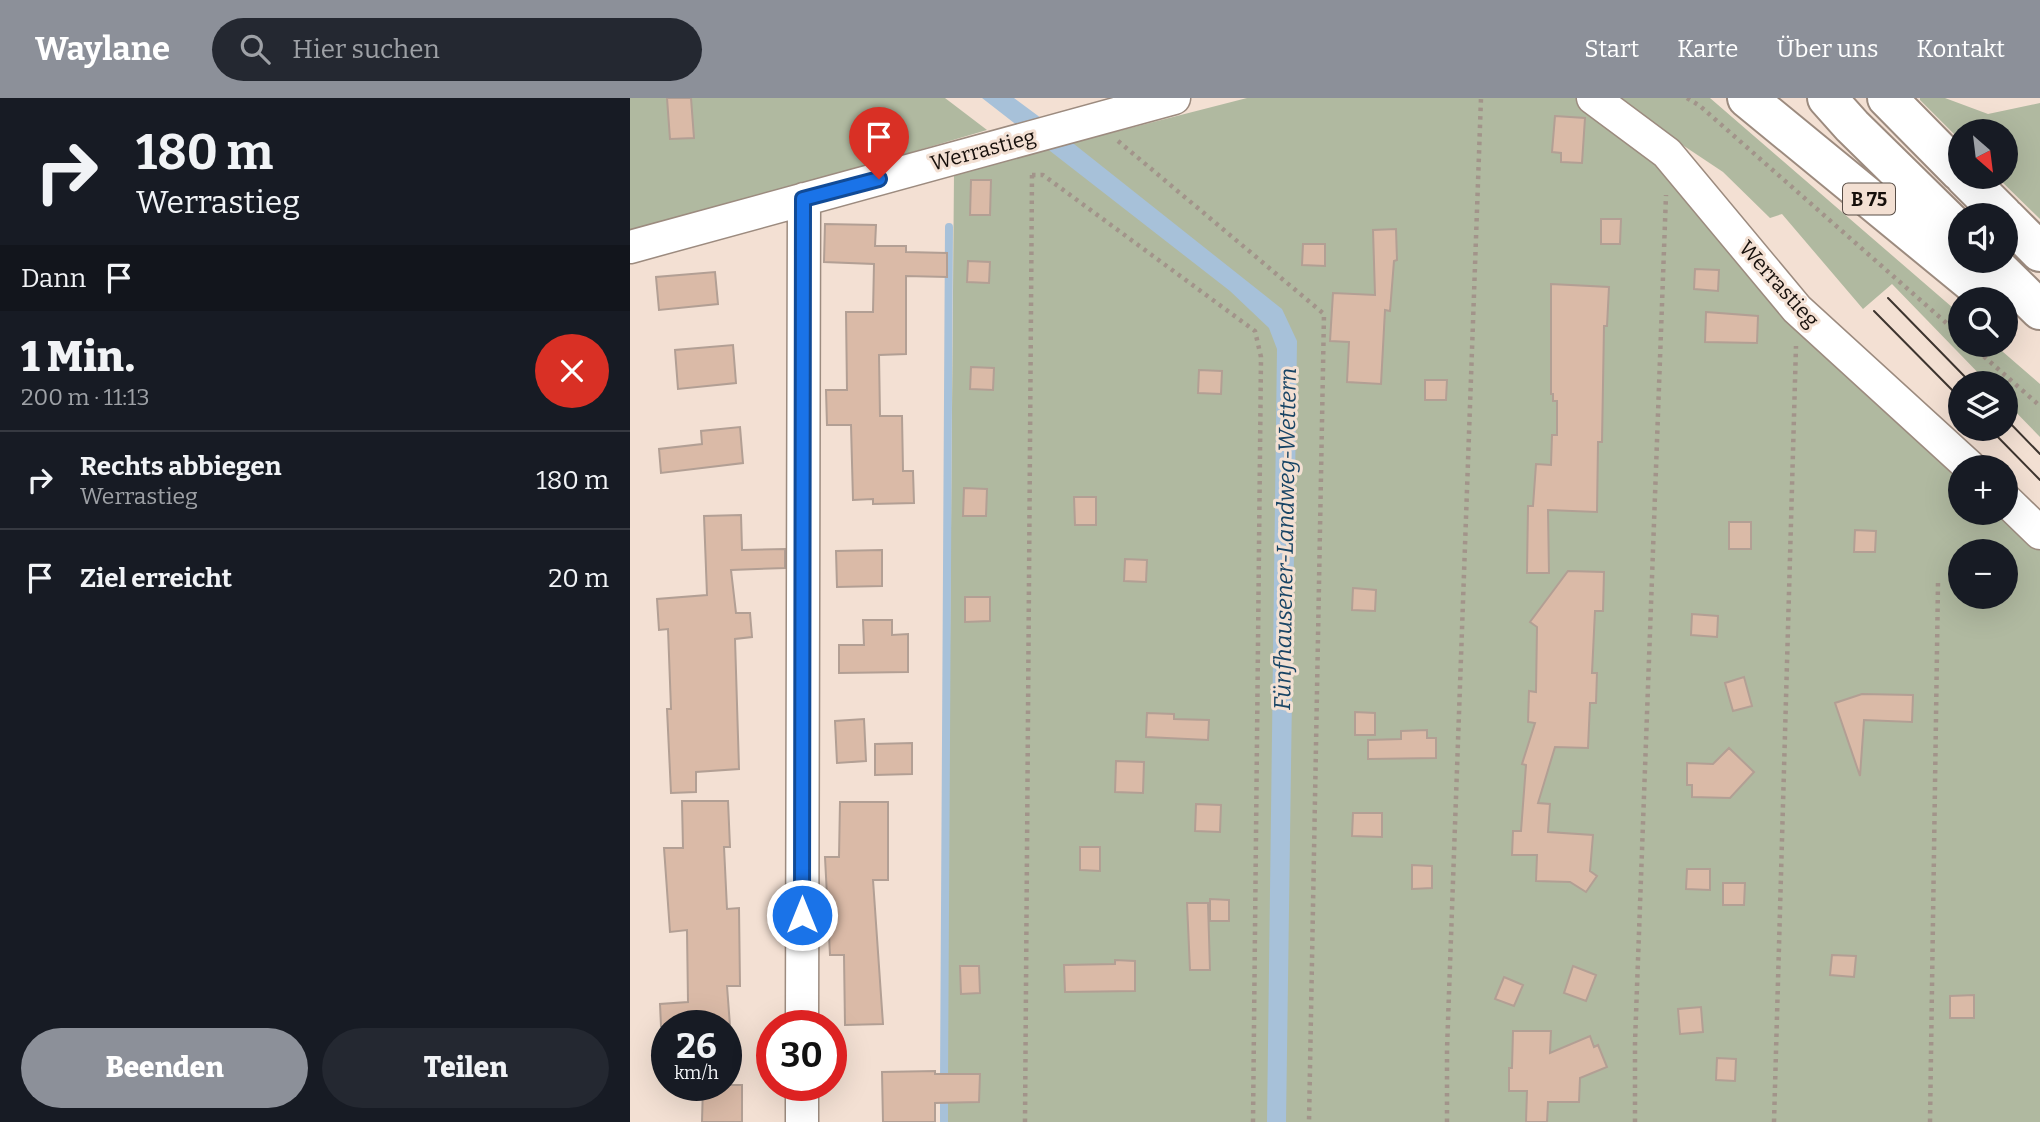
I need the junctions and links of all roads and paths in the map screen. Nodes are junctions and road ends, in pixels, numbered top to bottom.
1 (1174, 98) edge
2 (1481, 98) edge
3 (1593, 98) edge
4 (1688, 98) edge
5 (1747, 98) edge
6 (1827, 98) edge
7 (1887, 98) edge
8 (1085, 123) junction
9 (1029, 138) junction
10 (1667, 153) junction
11 (1948, 160) edge
12 (1032, 174) junction
13 (1977, 189) edge
14 (803, 199) junction
15 (1991, 203) edge
16 (1948, 220) edge
17 (2018, 230) edge
18 (630, 247) edge
19 (2040, 252) edge
20 (2002, 273) edge
21 (1977, 287) edge
22 (1797, 309) junction
23 (2040, 310) edge
24 (2018, 321) edge
25 (1948, 324) edge
26 (2040, 339) edge
27 (1985, 357) edge
28 (2040, 406) edge
29 (1957, 455) edge
30 (2018, 512) edge
31 (2040, 533) edge
32 (1938, 583) dead end
33 (802, 1010) edge
34 (802, 1101) edge
35 (802, 1122) edge
36 (1025, 1122) edge
37 (1253, 1122) edge
38 (1309, 1122) edge
39 (1447, 1122) edge
40 (1635, 1122) edge
41 (1774, 1122) edge
42 (1930, 1122) edge

1 - 8 street, Werrastieg
2 - 39 path
3 - 10 street, Werrastieg
4 - 25 path
5 - 21 highway, B 75
6 - 16 highway, B 75
7 - 11 highway
8 - 9 street, Werrastieg
8 - 38 path
9 - 12 path
9 - 14 street, Werrastieg
10 - 22 street, Werrastieg
10 - 40 path
12 - 36 path
12 - 37 path
13 - 15 highway
14 - 18 street, Werrastieg
14 - 33 street
17 - 19 highway
20 - 23 highway
22 - 29 street, Werrastieg
22 - 41 path
24 - 26 highway
27 - 28 path
30 - 31 street
32 - 42 path
34 - 35 street

